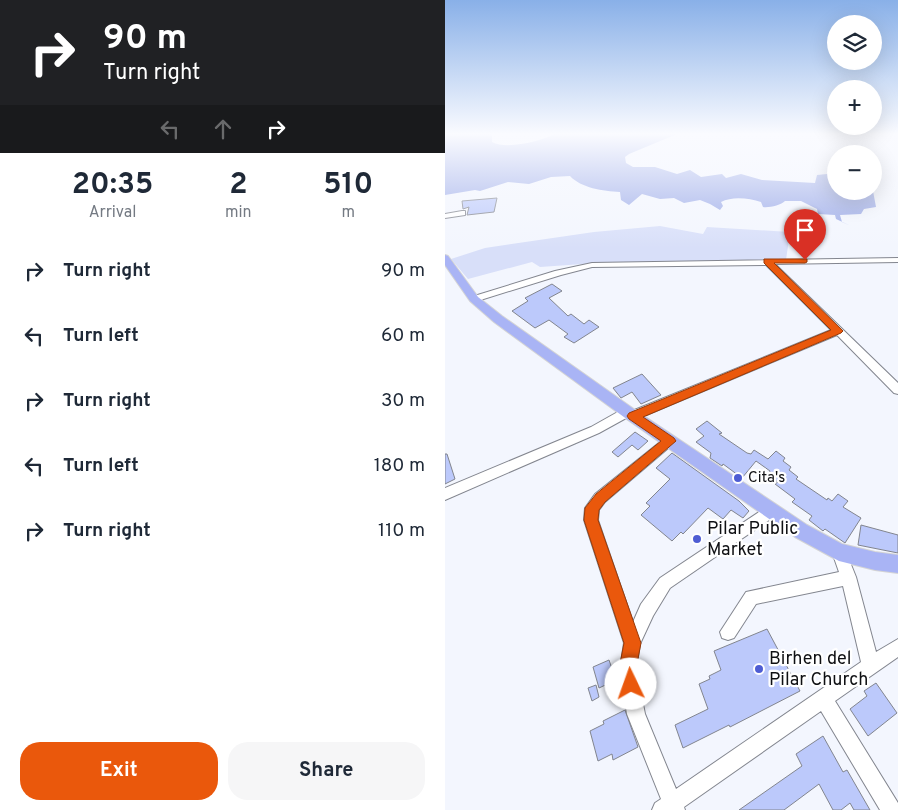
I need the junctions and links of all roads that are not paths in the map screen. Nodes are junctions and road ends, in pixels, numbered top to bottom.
1 (462, 213) dead end
2 (445, 216) edge
3 (445, 258) edge
4 (898, 260) edge
5 (767, 261) junction
6 (474, 299) junction
7 (838, 331) junction
8 (898, 390) edge
9 (630, 414) junction
10 (669, 441) junction
11 (445, 494) edge
12 (770, 512) junction
13 (839, 552) junction
14 (898, 564) edge
15 (849, 577) junction
16 (728, 632) dead end
17 (632, 643) junction
18 (898, 646) edge
19 (870, 664) junction
20 (824, 698) junction
21 (670, 808) edge
22 (891, 810) edge

1 - 2 street
3 - 6 main road
4 - 5 street
5 - 6 street
5 - 7 street
6 - 9 main road
7 - 8 street
7 - 9 street
9 - 10 main road
9 - 11 street
10 - 12 main road
10 - 17 street
12 - 13 main road
12 - 17 street
13 - 14 main road
13 - 15 street
15 - 16 street
15 - 19 street
17 - 21 street
18 - 19 street
19 - 20 street
20 - 21 street
20 - 22 street

